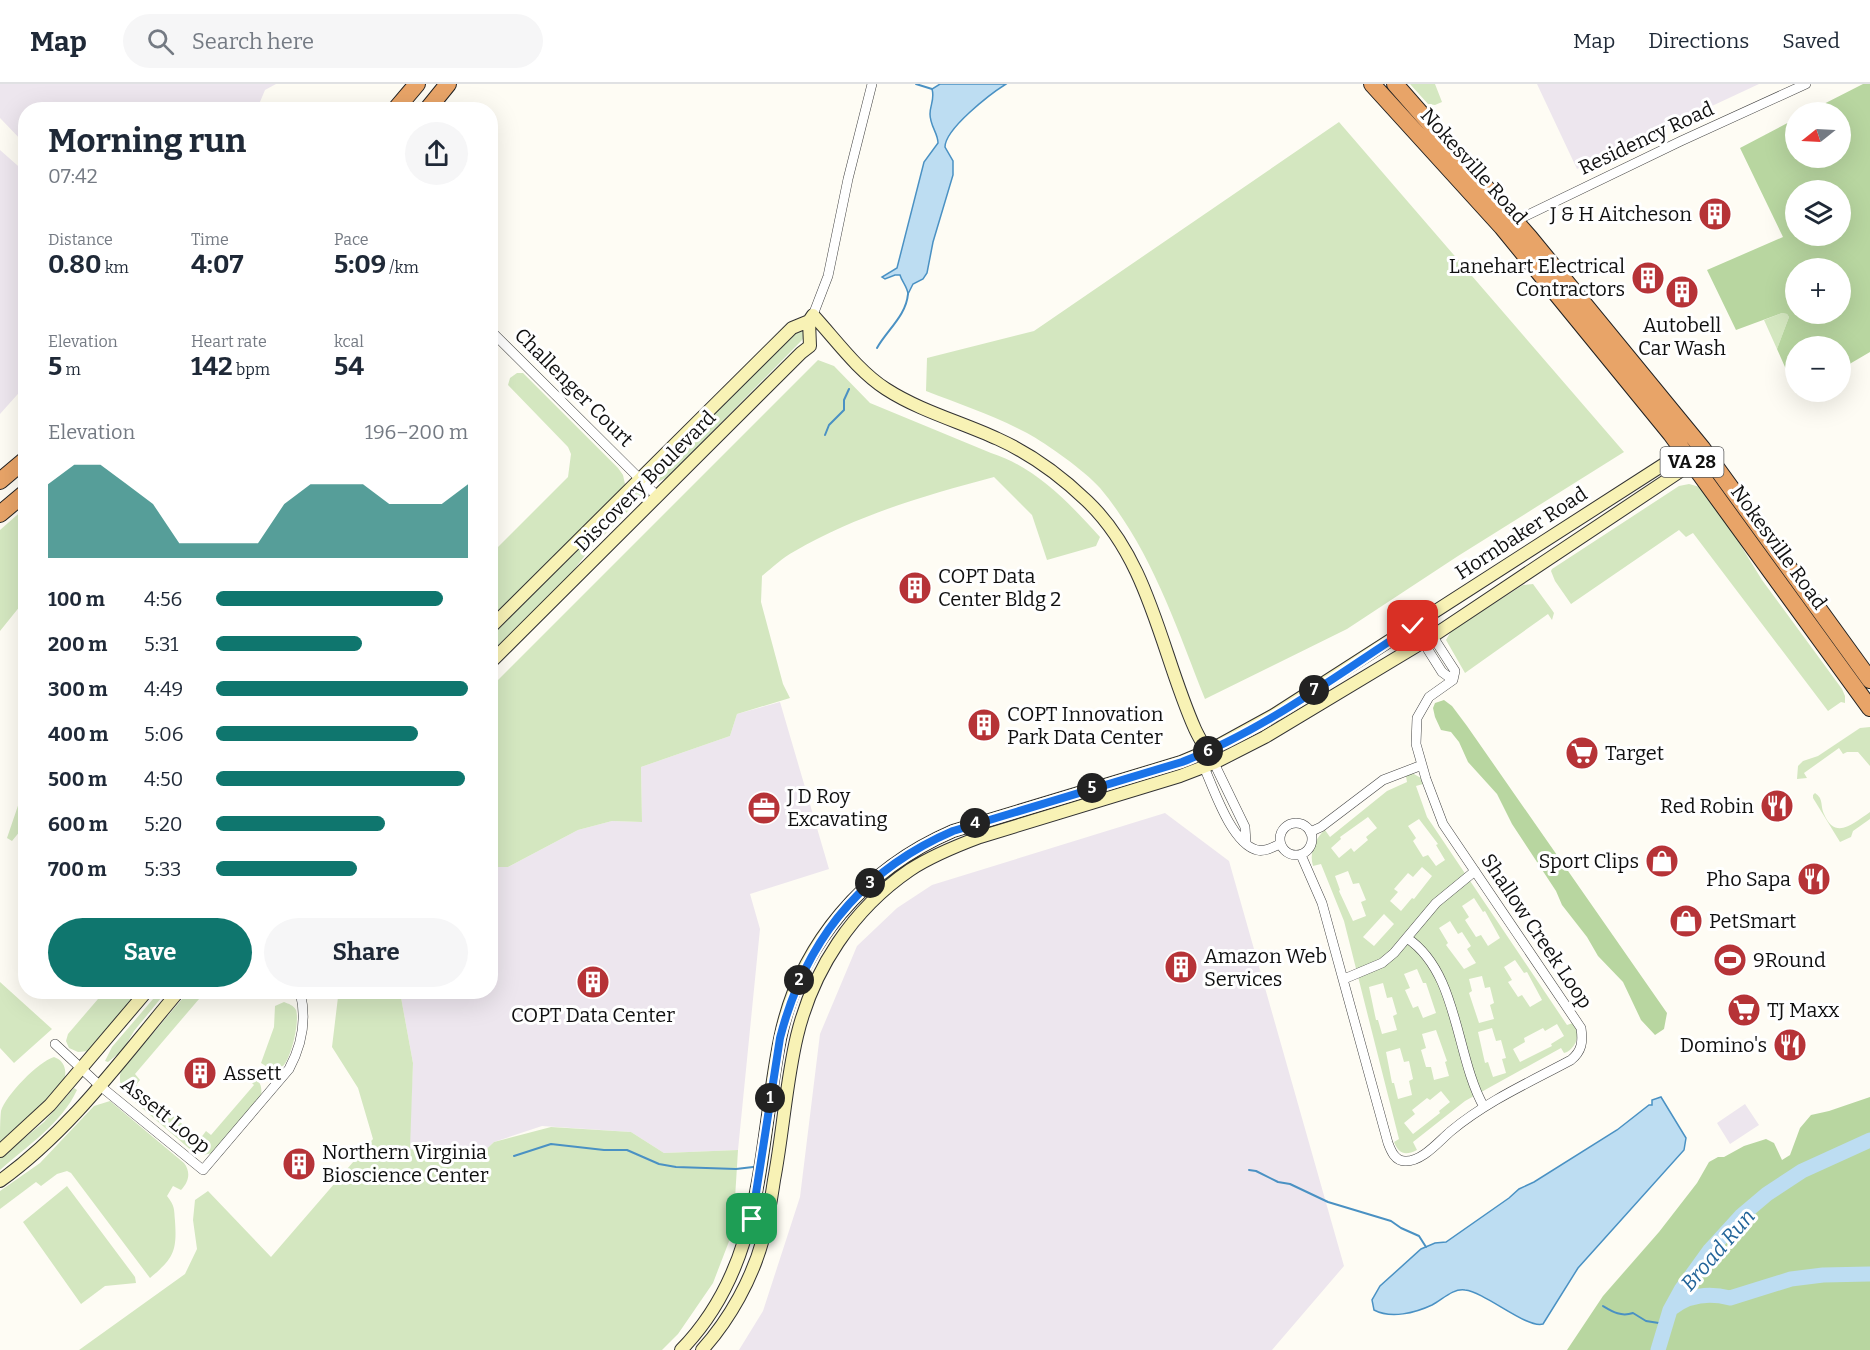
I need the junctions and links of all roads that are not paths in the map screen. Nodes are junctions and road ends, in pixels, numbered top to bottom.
1 (417, 84) edge
2 (448, 84) edge
3 (872, 84) edge
4 (1372, 84) edge
5 (1395, 84) edge
6 (1806, 84) edge
7 (402, 102) edge
8 (433, 102) edge
9 (1509, 224) junction
10 (811, 318) junction
11 (498, 338) edge
12 (1695, 452) junction
13 (18, 466) edge
14 (639, 479) junction
15 (0, 481) edge
16 (657, 496) junction
17 (18, 499) edge
18 (0, 514) edge
19 (498, 620) edge
20 (1418, 623) junction
21 (1428, 639) junction
22 (498, 655) edge
23 (1870, 680) edge
24 (1869, 705) edge
25 (1206, 759) junction
26 (1422, 765) junction
27 (1310, 832) junction
28 (1280, 844) junction
29 (1300, 855) junction
30 (1475, 872) junction
31 (1407, 938) junction
32 (1344, 979) junction
33 (140, 999) edge
34 (172, 999) edge
35 (301, 999) edge
36 (55, 1044) dead end
37 (81, 1068) junction
38 (99, 1085) junction
39 (772, 1087) junction
40 (788, 1091) junction
41 (1484, 1107) junction
42 (0, 1151) edge
43 (0, 1181) edge
44 (681, 1350) edge
45 (702, 1350) edge

1 - 7 highway
2 - 8 highway
3 - 10 street, Discovery Boulevard
4 - 9 highway, Nokesville Road / VA 28
5 - 9 highway, Nokesville Road / VA 28
6 - 9 street, Residency Road
9 - 12 highway, Nokesville Road / VA 28
10 - 14 main road, Discovery Boulevard
10 - 16 main road, Discovery Boulevard
10 - 25 main road
11 - 14 street, Challenger Court
12 - 20 main road, Hornbaker Road
12 - 21 main road, Hornbaker Road
12 - 23 highway, Nokesville Road / VA 28
12 - 24 highway, Nokesville Road / VA 28
13 - 15 highway
14 - 16 street, Challenger Court
14 - 19 main road, Discovery Boulevard
16 - 22 main road, Discovery Boulevard
17 - 18 highway
20 - 21 street, Shallow Creek Loop
20 - 25 main road, Hornbaker Road
21 - 25 main road, Hornbaker Road
21 - 26 street, Shallow Creek Loop
25 - 28 street
25 - 39 main road, Hornbaker Road
25 - 40 main road, Hornbaker Road
26 - 27 street
26 - 30 street, Shallow Creek Loop
27 - 28 street
27 - 29 street
28 - 29 street
29 - 32 street, Shallow Creek Loop
30 - 31 street
30 - 41 street, Shallow Creek Loop
31 - 32 street
31 - 41 street
32 - 41 street, Shallow Creek Loop
33 - 37 main road
34 - 38 main road
35 - 38 street, Assett Loop
36 - 37 street, Assett Loop
37 - 38 street, Assett Loop
37 - 42 main road
38 - 43 main road
39 - 40 main road
39 - 44 main road, Hornbaker Road
40 - 45 main road, Hornbaker Road

